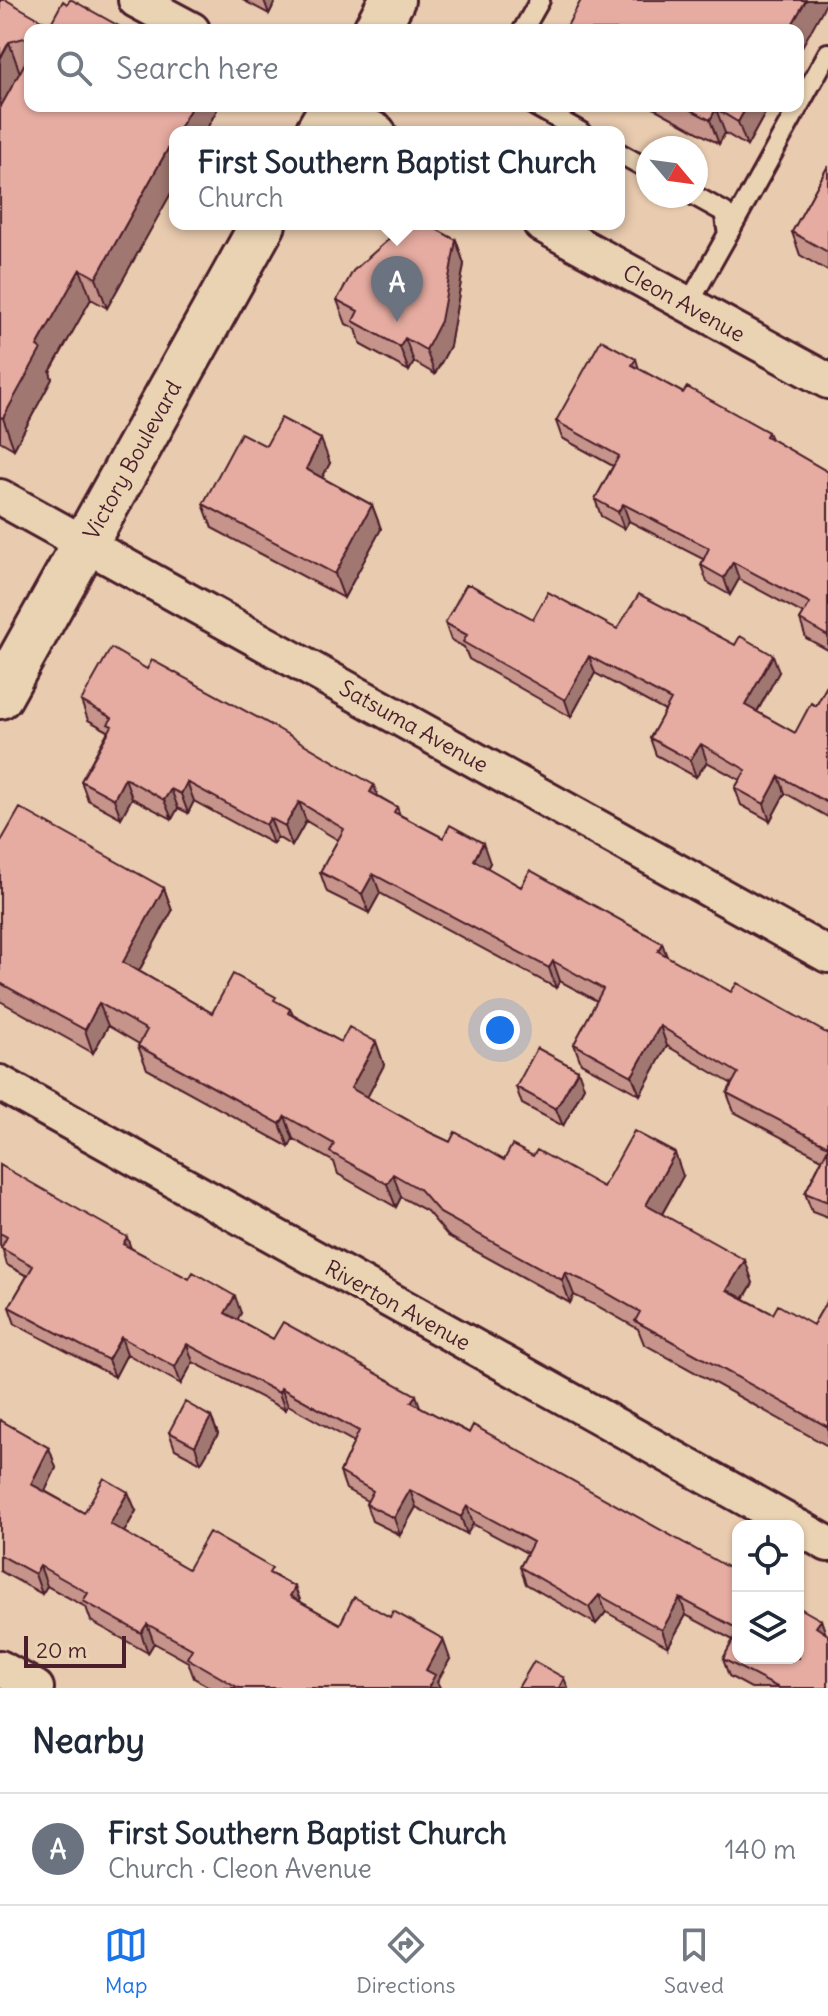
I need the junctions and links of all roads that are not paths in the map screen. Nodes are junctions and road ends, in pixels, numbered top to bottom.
1 (136, 0) edge
2 (392, 0) edge
3 (540, 0) edge
4 (181, 24) edge
5 (379, 24) edge
6 (526, 24) edge
7 (828, 53) edge
8 (804, 96) edge
9 (343, 112) edge
10 (546, 112) edge
11 (795, 112) edge
12 (368, 126) edge
13 (570, 126) edge
14 (708, 203) edge
15 (260, 230) edge
16 (552, 230) edge
17 (728, 234) junction
18 (688, 305) junction
19 (828, 381) edge
20 (0, 497) edge
21 (86, 544) junction
22 (0, 696) edge
23 (828, 955) edge
24 (0, 1083) edge
25 (786, 1520) edge
26 (804, 1530) edge
27 (828, 1544) edge
28 (0, 1668) edge
29 (36, 1688) edge

1 - 4 street
2 - 5 main road
3 - 6 lane
7 - 8 lane
9 - 12 street
10 - 13 lane
11 - 17 lane
14 - 17 lane
15 - 21 main road, Victory Boulevard
16 - 18 street, Cleon Avenue
17 - 18 lane
18 - 19 street, Cleon Avenue
20 - 21 street, Satsuma Avenue
21 - 22 main road, Victory Boulevard
21 - 23 street, Satsuma Avenue
24 - 25 street, Riverton Avenue
26 - 27 street, Riverton Avenue
28 - 29 street

